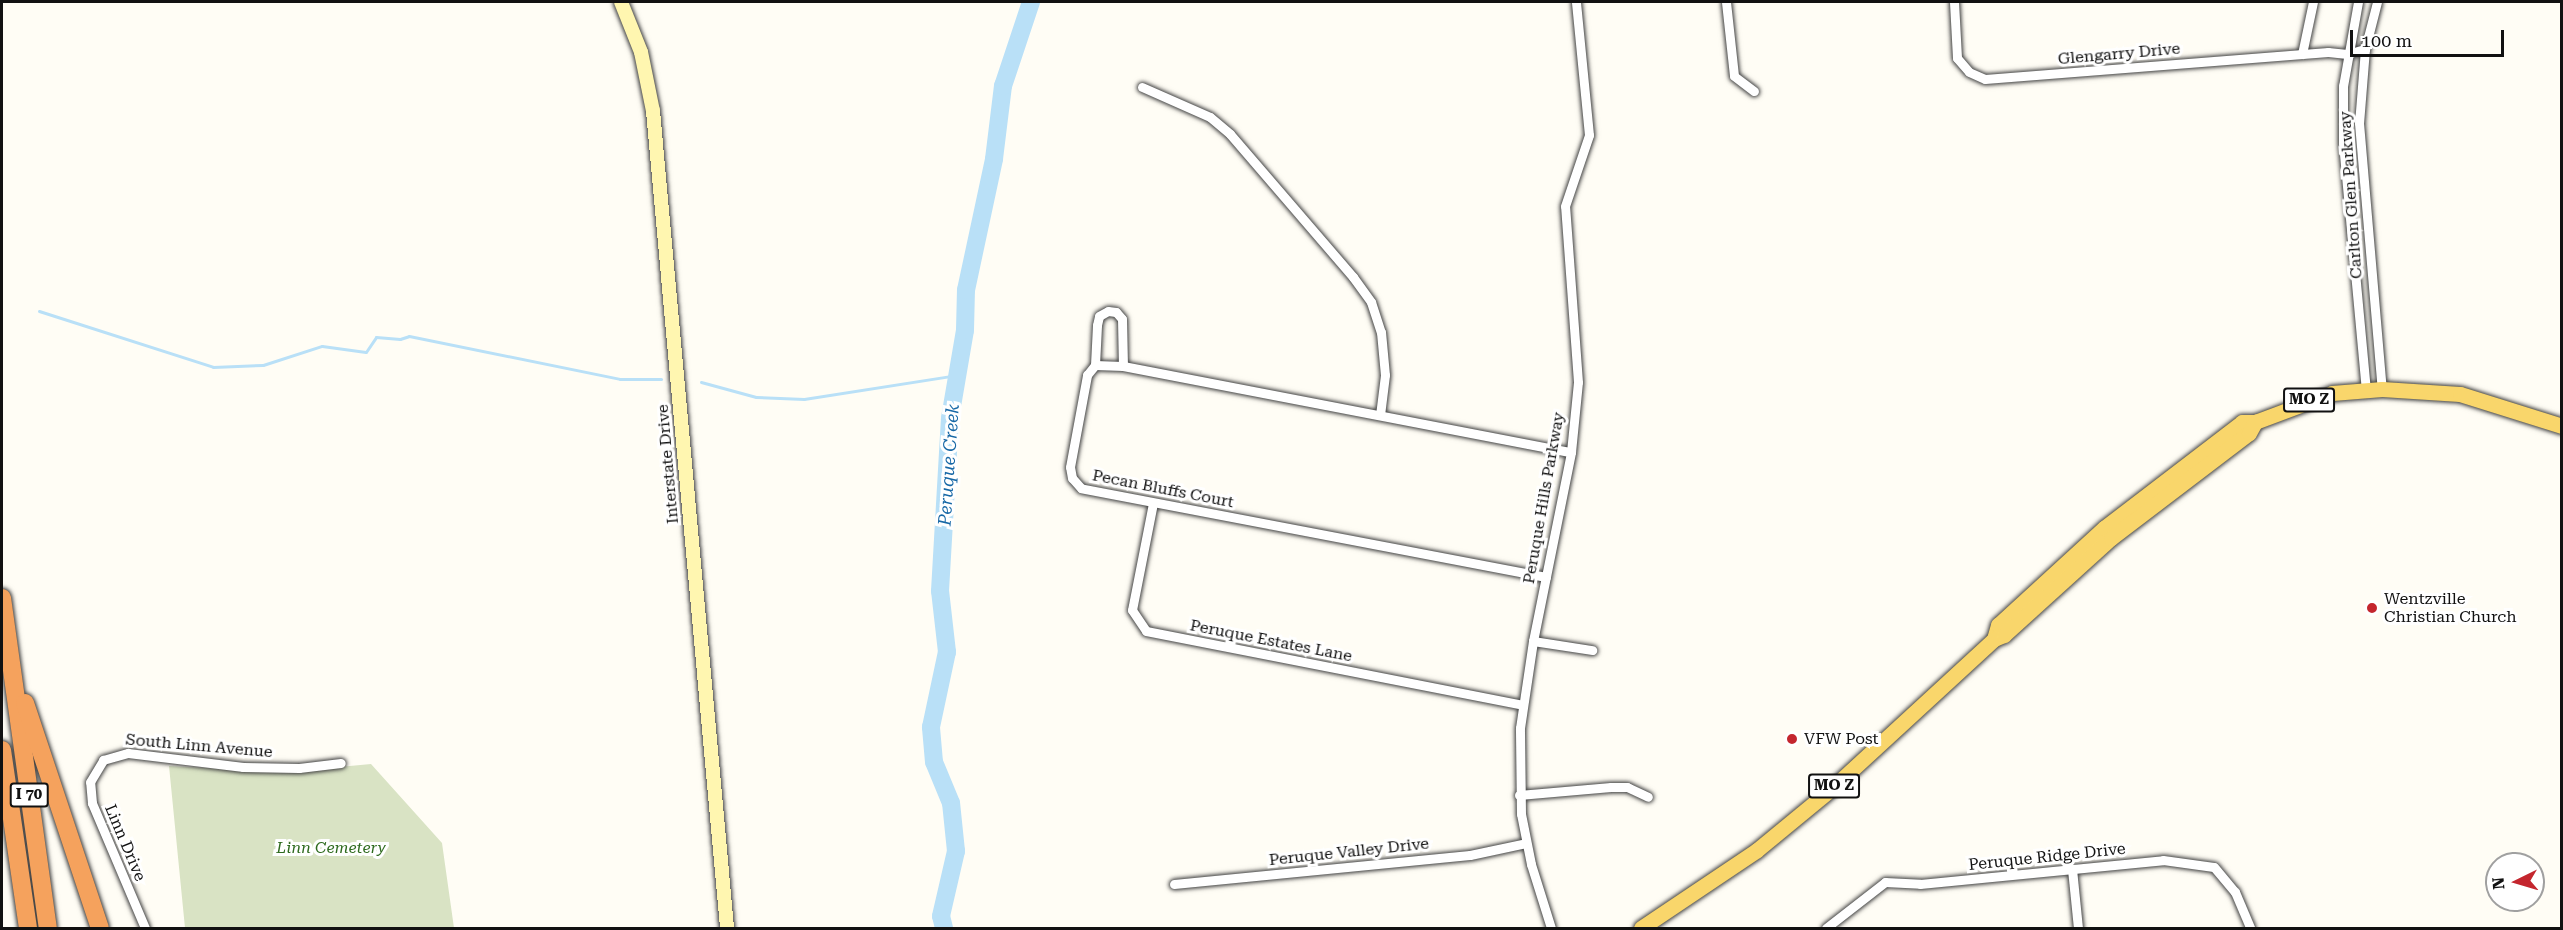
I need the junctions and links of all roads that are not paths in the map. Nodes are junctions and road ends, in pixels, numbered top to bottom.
1 (621, 2) edge
2 (1576, 2) edge
3 (1726, 2) edge
4 (1954, 2) edge
5 (2313, 2) edge
6 (2358, 2) edge
7 (2377, 2) edge
8 (2366, 49) junction
9 (2302, 54) junction
10 (2347, 54) junction
11 (1142, 87) dead end
12 (1754, 91) dead end
13 (1095, 365) junction
14 (1123, 366) junction
15 (2366, 389) junction
16 (2382, 389) junction
17 (1380, 415) junction
18 (2562, 426) edge
19 (1571, 452) junction
20 (1153, 503) junction
21 (1546, 577) junction
22 (2, 598) edge
23 (1533, 641) junction
24 (1592, 650) dead end
25 (11, 663) junction
26 (1523, 705) junction
27 (2, 750) edge
28 (341, 763) dead end
29 (95, 768) joint
30 (1519, 795) junction
31 (1648, 797) dead end
32 (1526, 843) junction
33 (2072, 869) junction
34 (1174, 884) dead end
35 (28, 928) edge
36 (48, 928) edge
37 (100, 928) edge
38 (145, 928) edge
39 (727, 928) edge
40 (1551, 928) edge
41 (1641, 928) edge
42 (1826, 928) edge
43 (2078, 928) edge
44 (2250, 928) edge

1 - 39 main road, Interstate Drive
2 - 19 street, Peruque Hills Parkway
3 - 12 street
4 - 9 street, Glengarry Drive
5 - 9 street
6 - 10 street, Carlton Glen Parkway
7 - 8 street, Carlton Glen Parkway
8 - 10 street, Glengarry Drive
8 - 16 street, Carlton Glen Parkway
9 - 10 street, Glengarry Drive
10 - 15 street, Carlton Glen Parkway
11 - 17 street
13 - 14 street
13 - 14 street
13 - 20 street, Pecan Bluffs Court
14 - 17 street
15 - 16 main road, MO Z
15 - 41 main road, MO Z
16 - 18 main road, MO Z
17 - 19 street
19 - 21 street, Peruque Hills Parkway
20 - 21 street, Pecan Bluffs Court
20 - 26 street, Peruque Estates Lane
21 - 23 street, Peruque Hills Parkway
22 - 25 highway, I 70
23 - 24 street
23 - 26 street, Peruque Hills Parkway
25 - 36 highway, I 70
25 - 37 highway
26 - 30 street, Peruque Hills Parkway
27 - 35 highway, I 70
28 - 29 street, South Linn Avenue
29 - 38 street, Linn Drive
30 - 31 street
30 - 32 street, Peruque Hills Parkway
32 - 34 street, Peruque Valley Drive
32 - 40 street, Peruque Hills Parkway
33 - 42 street, Peruque Ridge Drive
33 - 43 street
33 - 44 street, Peruque Ridge Drive

